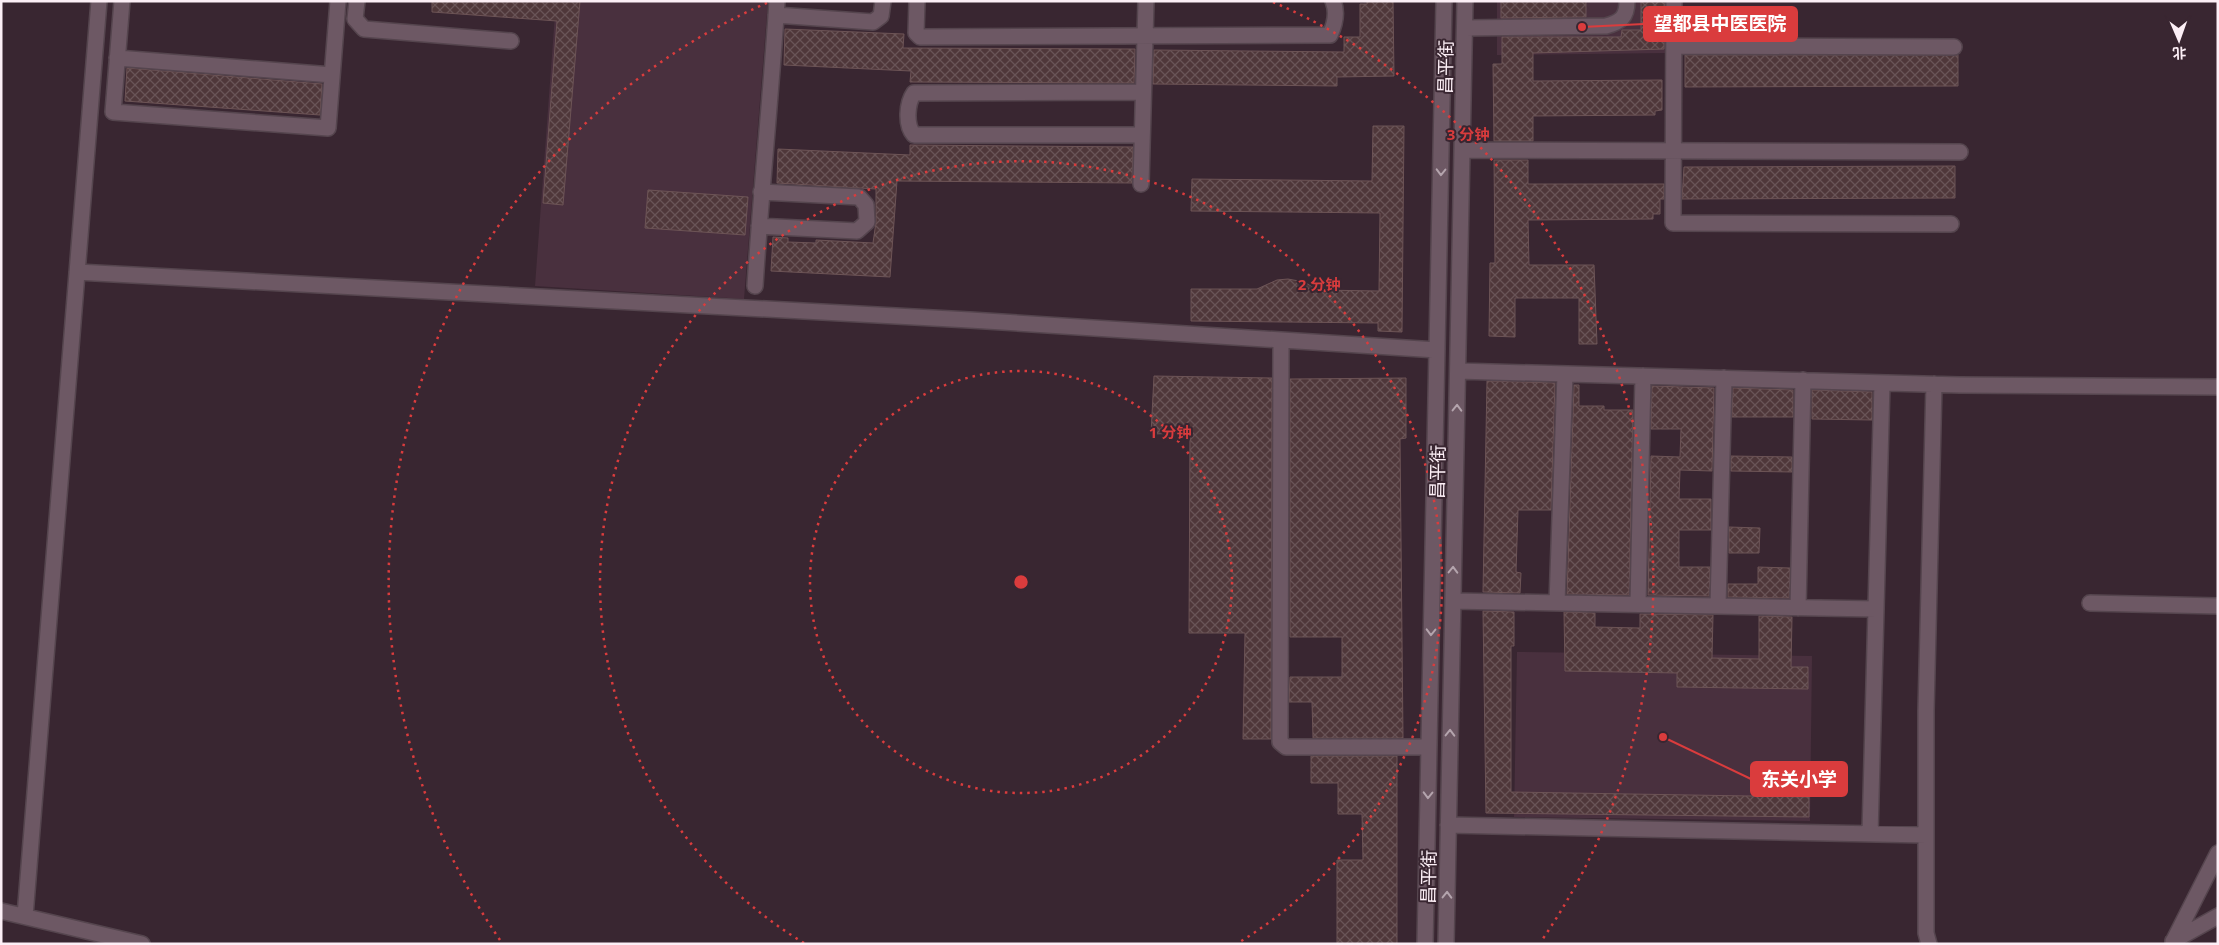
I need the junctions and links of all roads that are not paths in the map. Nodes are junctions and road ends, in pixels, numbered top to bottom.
1 (99, 1) edge
2 (122, 1) edge
3 (338, 1) edge
4 (357, 1) edge
5 (883, 1) edge
6 (917, 1) edge
7 (1146, 1) edge
8 (1332, 1) edge
9 (1444, 1) edge
10 (1465, 1) edge
11 (1627, 1) edge
12 (1674, 1) edge
13 (776, 8) edge
14 (1465, 28) junction
15 (1145, 36) junction
16 (511, 41) dead end
17 (1674, 46) junction
18 (1954, 47) dead end
19 (118, 58) junction
20 (332, 75) junction
21 (1143, 92) junction
22 (1142, 135) junction
23 (1462, 150) junction
24 (1674, 151) junction
25 (1960, 152) dead end
26 (1141, 184) dead end
27 (761, 192) junction
28 (1951, 224) dead end
29 (759, 226) junction
30 (77, 272) junction
31 (755, 286) dead end
32 (1281, 340) junction
33 (1437, 350) junction
34 (1458, 371) junction
35 (1565, 374) junction
36 (1644, 376) junction
37 (1724, 378) junction
38 (1803, 380) junction
39 (1882, 383) junction
40 (1934, 384) junction
41 (2218, 387) edge
42 (1453, 601) junction
43 (1557, 603) junction
44 (2090, 603) dead end
45 (1638, 604) junction
46 (1718, 606) junction
47 (2218, 606) edge
48 (1798, 608) junction
49 (1876, 609) junction
50 (1429, 747) junction
51 (1448, 825) junction
52 (1870, 834) junction
53 (1926, 835) junction
54 (2218, 853) edge
55 (1, 911) edge
56 (25, 916) junction
57 (2218, 916) edge
58 (2172, 943) edge
59 (142, 944) edge
60 (1425, 944) edge
61 (1446, 944) edge
62 (1929, 944) edge

1 - 30 street
2 - 19 street
3 - 20 street
4 - 16 street
5 - 13 street
6 - 15 street
7 - 15 street
8 - 15 street
9 -> 33 street, 昌平街
10 - 14 street, 昌平街
11 - 14 street
12 - 17 street
13 - 27 street
14 - 23 street, 昌平街
15 - 21 street
17 - 18 street
17 - 24 street
19 - 20 street
19 - 20 street
21 - 22 street
21 - 22 street
22 - 26 street
23 - 24 street
23 - 34 street, 昌平街
24 - 25 street
24 - 28 street
27 - 29 street
27 - 29 street
29 - 31 street
30 - 32 street
30 - 56 street
32 - 33 street
32 - 50 street
33 -> 50 street, 昌平街
34 - 35 street
42 -> 34 street, 昌平街
35 - 36 street
35 - 43 street
36 - 37 street
36 - 45 street
37 - 38 street
37 - 46 street
38 - 39 street
38 - 48 street
39 - 40 street
39 - 49 street
40 - 41 street
40 - 53 street
42 - 43 street
51 -> 42 street, 昌平街
43 - 45 street
44 - 47 street
45 - 46 street
46 - 48 street
48 - 49 street
49 - 52 street
50 -> 60 street, 昌平街
51 - 52 street
61 -> 51 street, 昌平街
52 - 53 street
53 - 62 street
54 - 58 street
55 - 56 street
56 - 59 street
57 - 58 street

